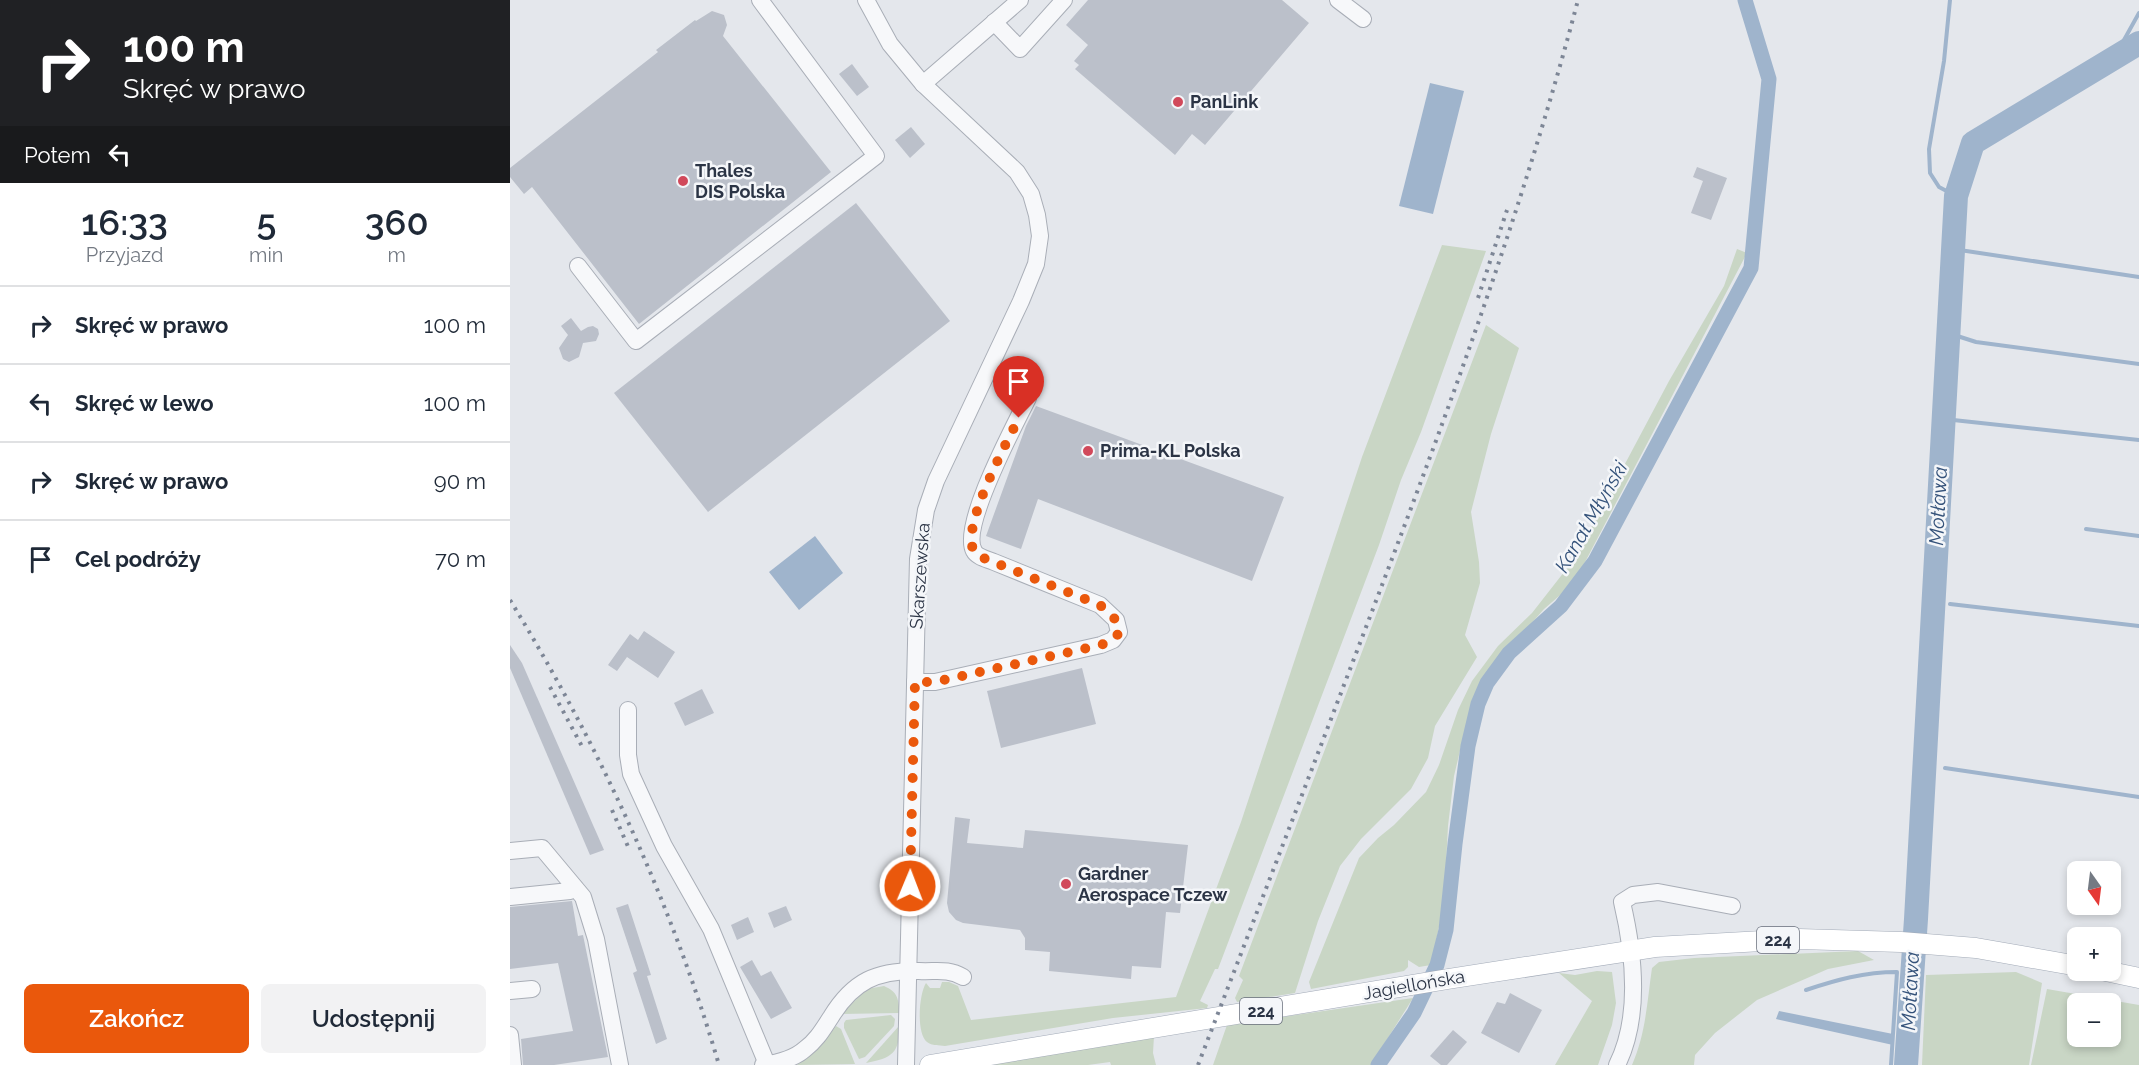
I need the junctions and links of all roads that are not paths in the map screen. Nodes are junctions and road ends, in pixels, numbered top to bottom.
1 (760, 0) edge
2 (866, 0) edge
3 (1020, 0) edge
4 (1064, 0) edge
5 (1338, 0) edge
6 (1363, 19) dead end
7 (994, 22) junction
8 (923, 84) junction
9 (578, 266) dead end
10 (1028, 398) dead end
11 (915, 682) junction
12 (628, 710) dead end
13 (510, 851) edge
14 (575, 888) junction
15 (510, 897) edge
16 (1732, 906) dead end
17 (1630, 950) junction
18 (2067, 964) edge
19 (908, 971) junction
20 (2121, 974) edge
21 (963, 977) dead end
22 (2139, 978) edge
23 (532, 989) dead end
24 (510, 991) edge
25 (510, 1035) edge
26 (513, 1065) edge
27 (620, 1065) edge
28 (765, 1065) edge
29 (906, 1065) edge
30 (930, 1065) edge
31 (1617, 1065) edge

1 - 9 street
2 - 8 street, Skarszewska
3 - 7 street
4 - 7 street
5 - 6 street
7 - 8 street
8 - 11 street, Skarszewska
10 - 11 street
11 - 19 street, Skarszewska
12 - 28 street
13 - 14 street
14 - 15 street
14 - 27 street
16 - 17 street
17 - 18 main road, Jagiellońska / 224
17 - 30 main road, Jagiellońska / 224
17 - 31 street
19 - 21 street
19 - 28 street
19 - 29 street, Skarszewska
20 - 22 main road
23 - 24 street
25 - 26 street

